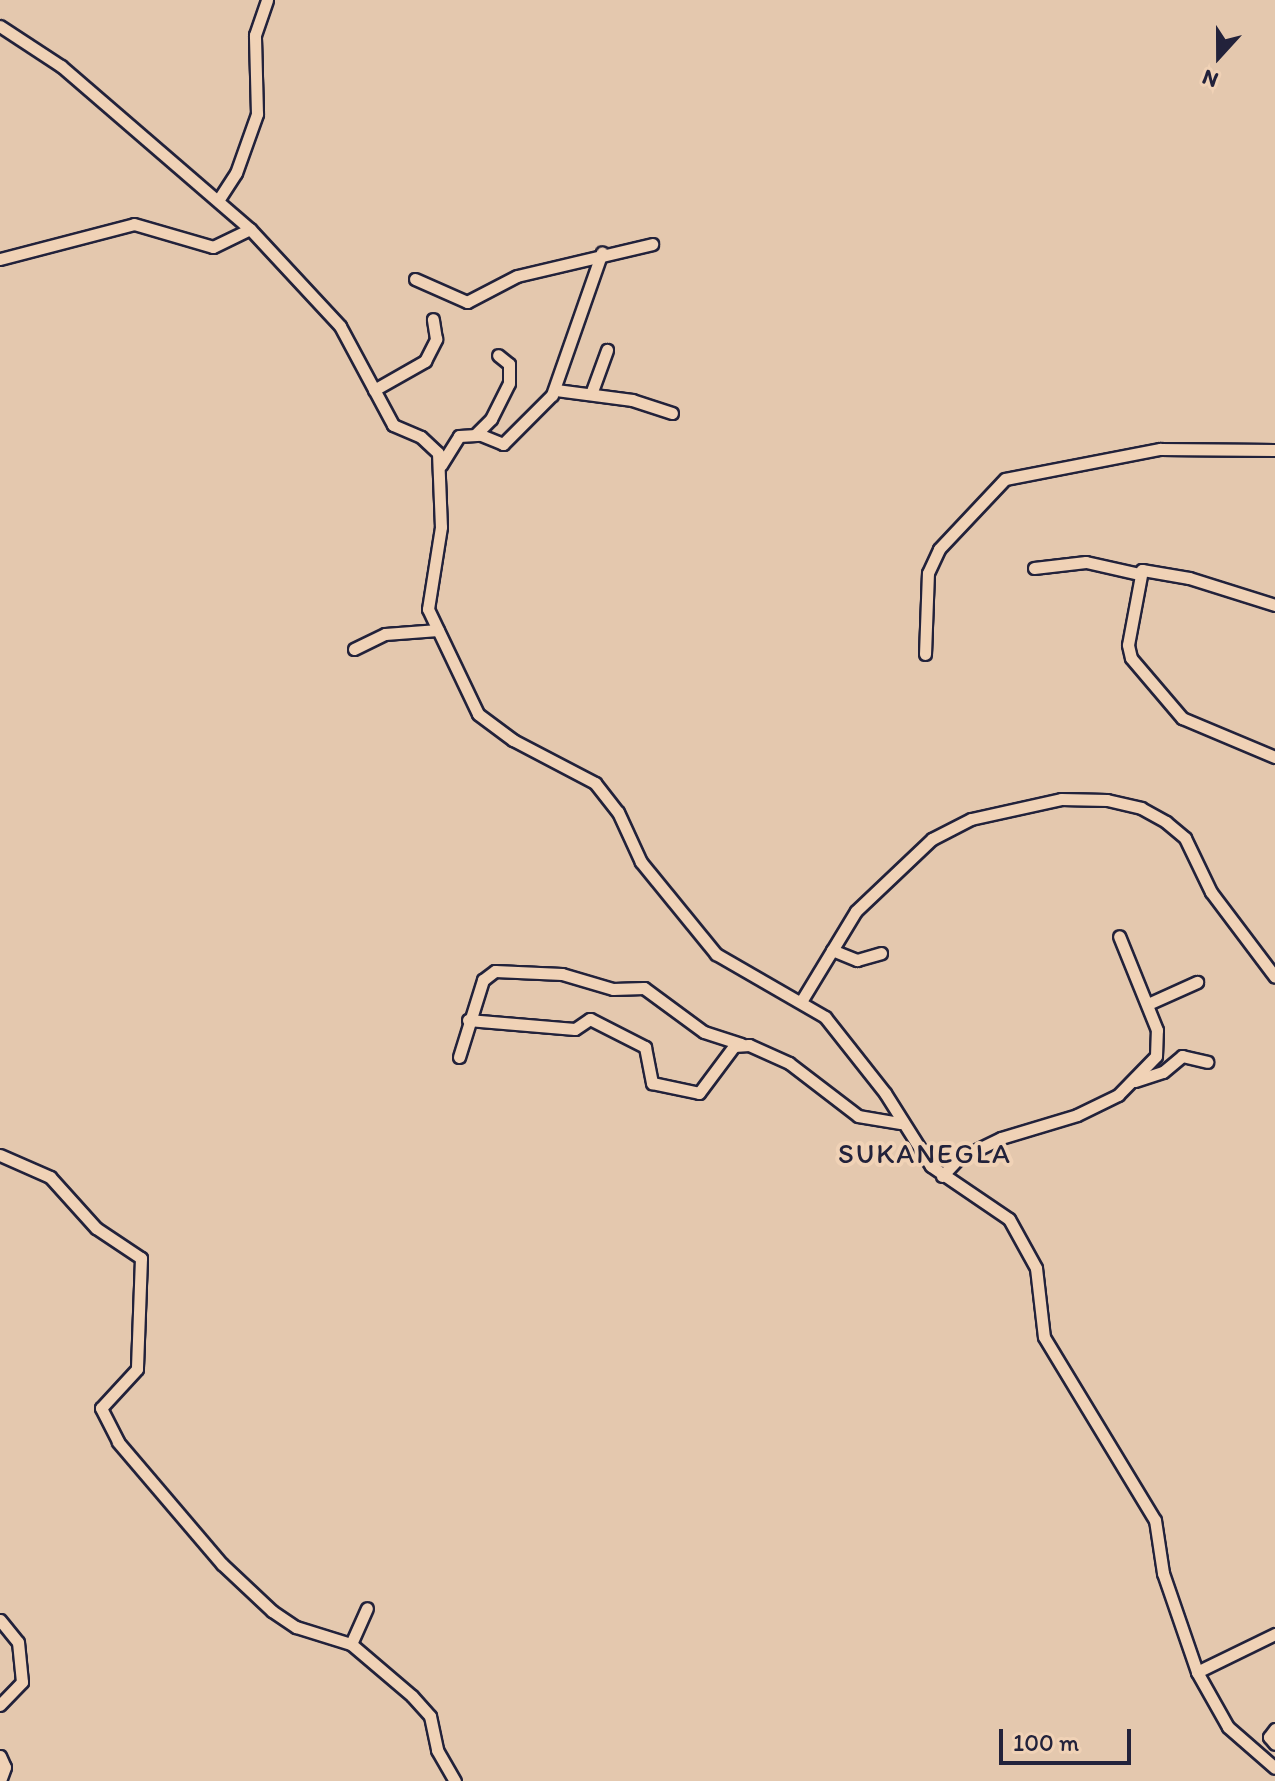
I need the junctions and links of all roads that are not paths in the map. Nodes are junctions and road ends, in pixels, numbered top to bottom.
1 (267, 0) edge
2 (0, 26) edge
3 (219, 199) junction
4 (250, 229) junction
5 (652, 244) dead end
6 (602, 252) junction
7 (0, 259) edge
8 (415, 279) dead end
9 (433, 319) dead end
10 (607, 350) dead end
11 (498, 355) dead end
12 (374, 390) junction
13 (556, 390) junction
14 (591, 394) junction
15 (672, 413) dead end
16 (476, 434) junction
17 (1275, 450) edge
18 (441, 465) junction
19 (1034, 568) dead end
20 (1139, 574) junction
21 (1275, 605) edge
22 (438, 630) junction
23 (354, 649) dead end
24 (925, 654) dead end
25 (1275, 757) edge
26 (1119, 936) dead end
27 (832, 950) junction
28 (881, 953) dead end
29 (1275, 977) edge
30 (1197, 982) dead end
31 (802, 1000) junction
32 (1148, 1004) junction
33 (468, 1020) junction
34 (741, 1044) junction
35 (459, 1057) dead end
36 (1207, 1062) dead end
37 (1134, 1082) junction
38 (900, 1123) junction
39 (0, 1155) edge
40 (942, 1176) junction
41 (367, 1608) dead end
42 (0, 1620) edge
43 (1275, 1634) edge
44 (351, 1644) junction
45 (1197, 1672) junction
46 (0, 1705) edge
47 (1275, 1729) edge
48 (1275, 1744) edge
49 (0, 1756) edge
50 (1275, 1768) edge
51 (0, 1781) edge
52 (455, 1781) edge

1 - 3 street
2 - 3 street
3 - 4 street
4 - 7 street
4 - 12 street
5 - 6 street
6 - 8 street
6 - 13 street
9 - 12 street
10 - 14 street
11 - 16 street
12 - 18 street
13 - 14 street
13 - 16 street
14 - 15 street
16 - 18 street
17 - 24 street
18 - 22 street
19 - 20 street
20 - 21 street
20 - 25 street
22 - 23 street
22 - 31 street
26 - 32 street
27 - 28 street
27 - 29 street
27 - 31 street
30 - 32 street
31 - 38 street
32 - 37 street
33 - 34 street
33 - 34 street
33 - 35 street
34 - 38 street
36 - 37 street
37 - 40 street
38 - 40 street
39 - 44 street
40 - 45 street
41 - 44 street
42 - 46 street
43 - 45 street
44 - 52 street
45 - 50 street
47 - 48 street
49 - 51 street

